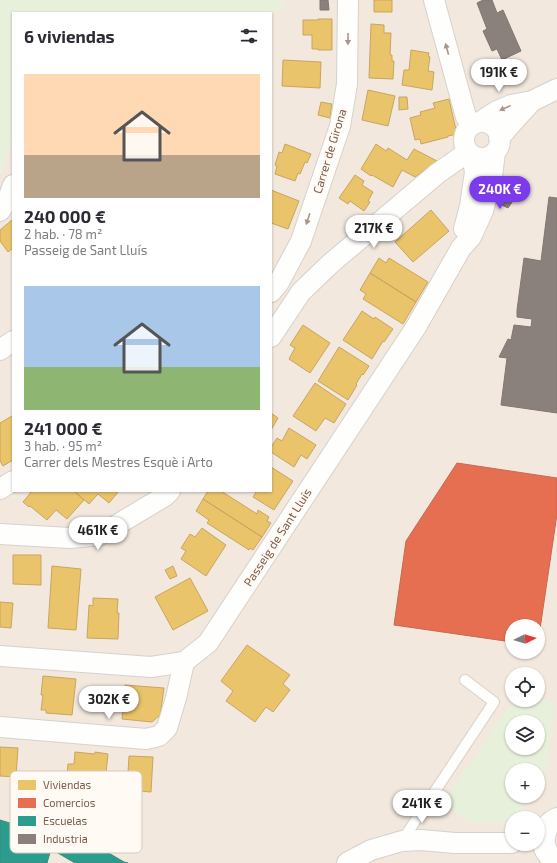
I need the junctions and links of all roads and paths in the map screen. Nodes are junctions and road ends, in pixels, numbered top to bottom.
1 (348, 0) edge
2 (434, 0) edge
3 (557, 89) edge
4 (532, 101) junction
5 (476, 123) junction
6 (497, 145) junction
7 (470, 154) junction
8 (12, 188) edge
9 (0, 211) edge
10 (461, 248) junction
11 (272, 291) edge
12 (272, 336) edge
13 (12, 342) edge
14 (0, 350) edge
15 (12, 482) edge
16 (0, 489) edge
17 (169, 492) edge
18 (0, 534) edge
19 (0, 656) edge
20 (184, 662) junction
21 (466, 680) dead end
22 (0, 727) edge
23 (557, 819) edge
24 (545, 834) edge
25 (402, 841) junction
26 (505, 843) edge
27 (545, 849) edge
28 (557, 861) edge
29 (347, 863) edge

1 -> 11 street, Carrer de Girona
5 -> 2 street
3 - 4 street, Passeig de Sant Lluís
4 -> 5 street, Passeig de Sant Lluís
4 - 6 street, Passeig de Sant Lluís
5 - 6 street
5 - 7 street, Passeig de Sant Lluís
6 - 7 street
6 - 10 street, Passeig de Sant Lluís
7 - 10 street, Passeig de Sant Lluís
7 - 12 street
8 - 9 street
10 - 20 street, Passeig de Sant Lluís
13 - 14 street
15 - 16 street
17 - 18 street
19 - 20 street, Passeig de Sant Lluís
20 - 22 street
21 - 25 lane
23 - 24 street
25 - 26 street
25 - 29 street
27 - 28 street

